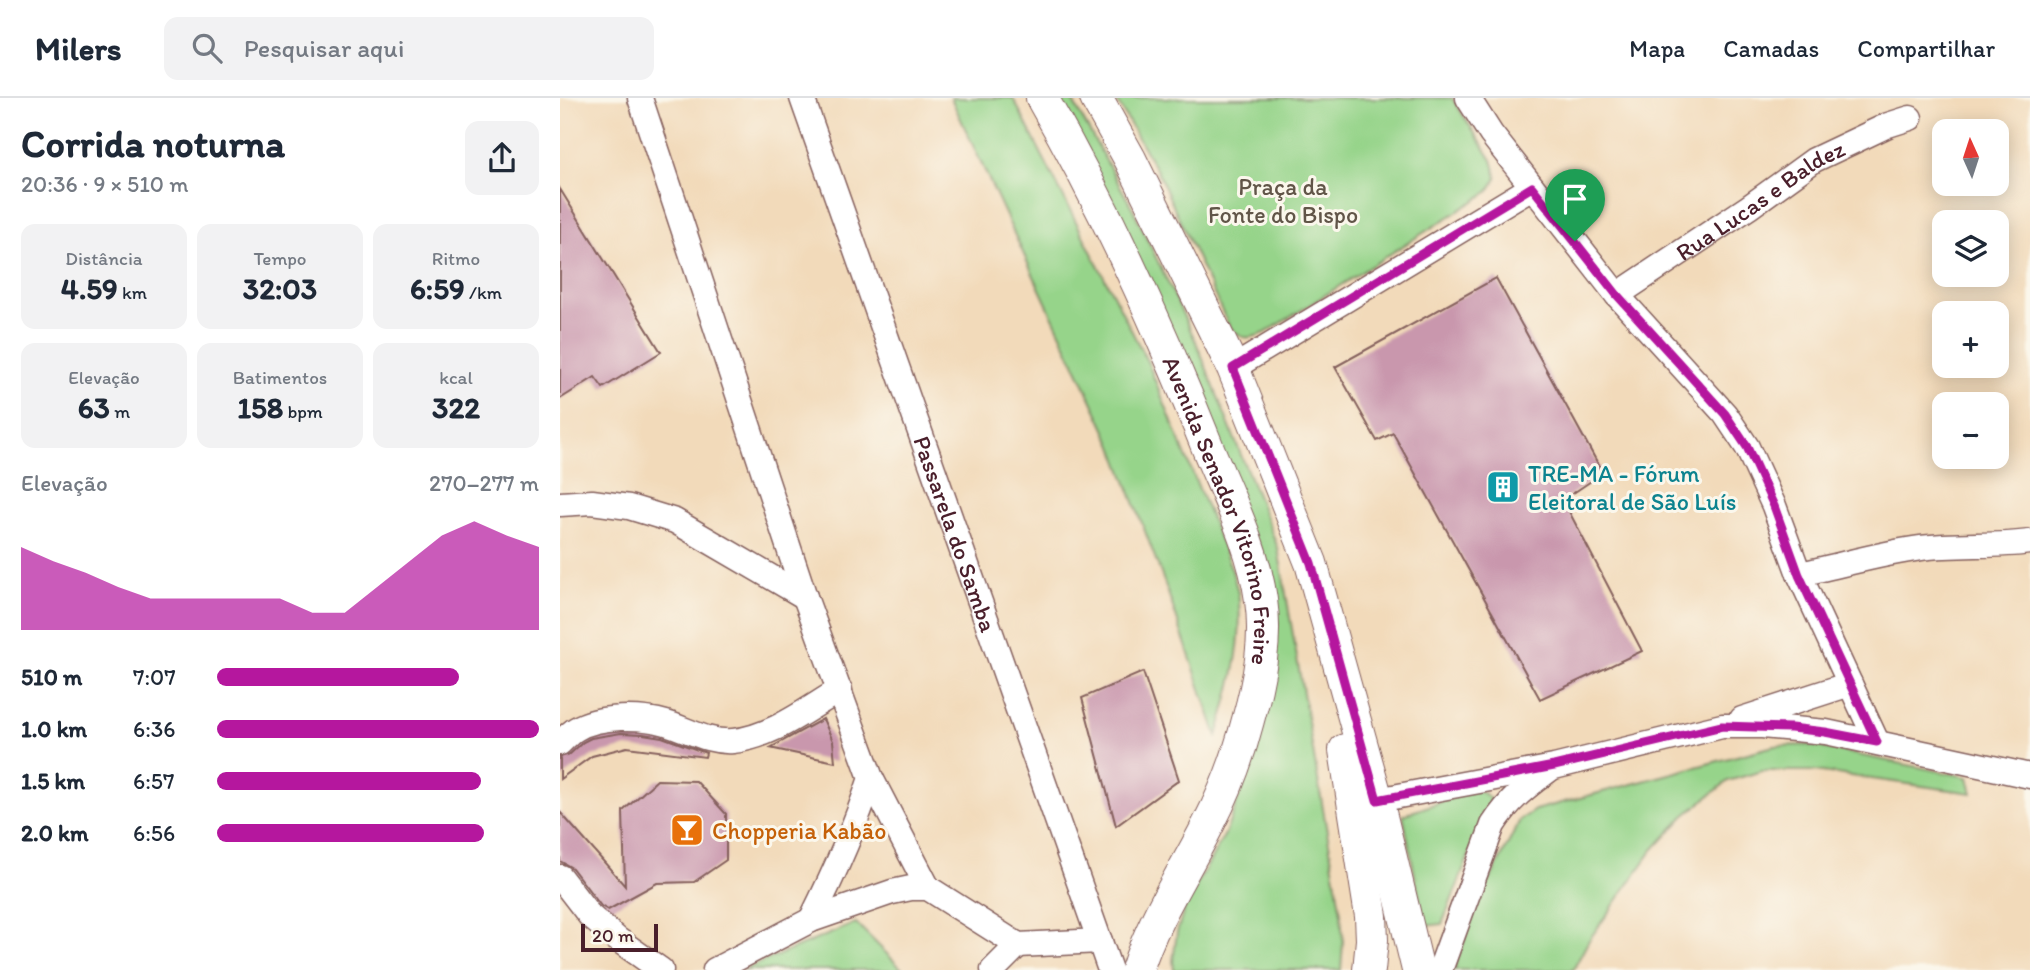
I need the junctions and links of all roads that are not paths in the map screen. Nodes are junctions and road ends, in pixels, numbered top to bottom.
1 (640, 98) edge
2 (802, 98) edge
3 (1042, 98) edge
4 (1096, 98) edge
5 (1468, 98) edge
6 (1910, 118) dead end
7 (1532, 187) junction
8 (1617, 295) junction
9 (1233, 368) junction
10 (560, 504) edge
11 (2030, 542) edge
12 (1799, 575) junction
13 (806, 597) junction
14 (1324, 614) junction
15 (1850, 684) junction
16 (840, 690) junction
17 (1722, 726) junction
18 (1877, 742) junction
19 (560, 743) edge
20 (1554, 766) junction
21 (2030, 776) edge
22 (871, 778) junction
23 (1377, 800) junction
24 (560, 877) edge
25 (928, 888) junction
26 (1168, 899) junction
27 (811, 920) junction
28 (1100, 941) junction
29 (1018, 945) junction
30 (661, 970) edge
31 (715, 970) edge
32 (993, 970) edge
33 (1110, 970) edge
34 (1137, 970) edge
35 (1152, 970) edge
36 (1369, 970) edge
37 (1418, 970) edge
38 (1440, 970) edge

1 - 13 street
2 - 28 street, Passarela do Samba
3 - 26 main road, Avenida Senador Vitorino Freire
4 - 9 main road, Avenida Senador Vitorino Freire
5 - 7 street
6 - 8 street, Rua Lucas e Baldez
7 - 8 street
7 - 9 street
8 - 12 street
9 - 14 main road, Avenida Senador Vitorino Freire
10 - 13 street
11 - 12 street
12 - 15 street
13 - 16 street
14 - 23 main road, Avenida Senador Vitorino Freire
14 - 36 main road
15 - 17 street
15 - 18 street
16 - 19 street
16 - 22 street
17 - 18 street
17 - 20 street
18 - 21 street
20 - 23 street
20 - 38 street
22 - 25 street
22 - 27 street
23 - 37 main road, Avenida Senador Vitorino Freire
24 - 30 street
25 - 27 street
25 - 29 street
26 - 34 main road, Avenida Senador Vitorino Freire
26 - 35 main road
27 - 31 street
28 - 29 street
28 - 33 street, Passarela do Samba
29 - 32 street

